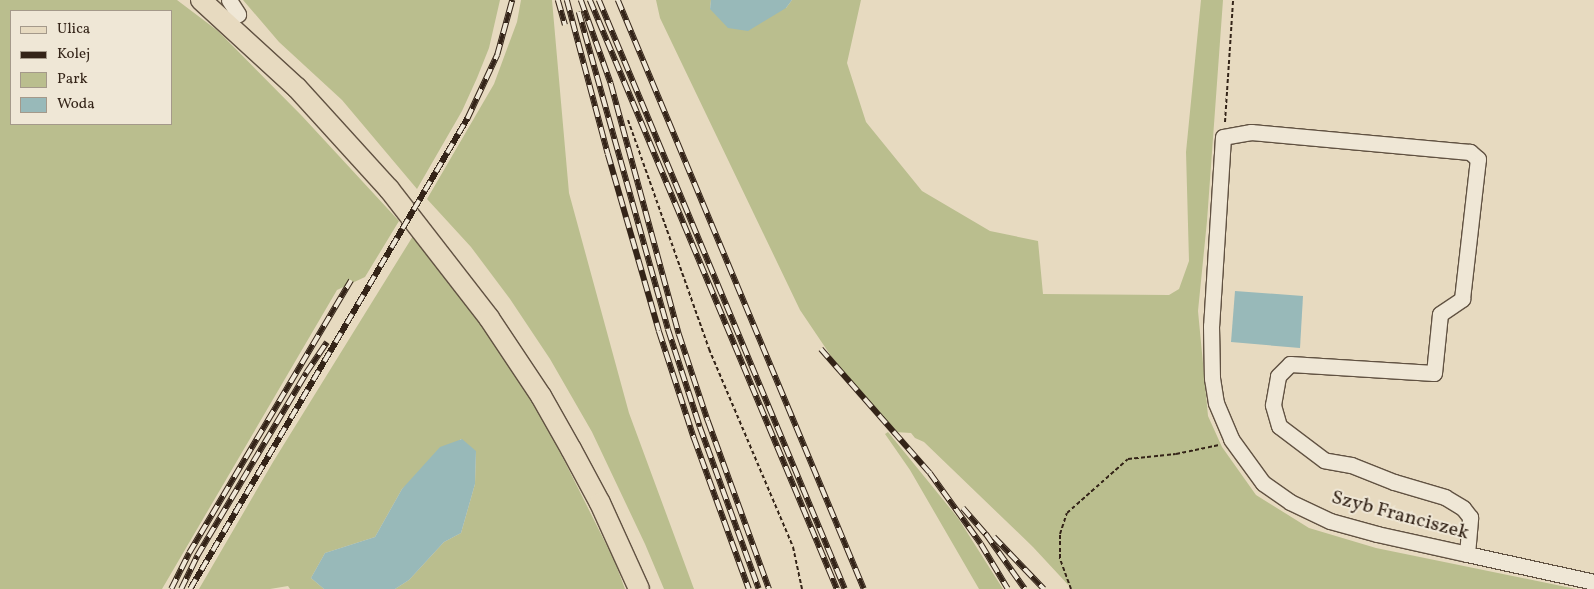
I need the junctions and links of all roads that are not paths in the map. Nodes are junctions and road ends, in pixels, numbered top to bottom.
1 (201, 0) edge
2 (221, 0) edge
3 (233, 7) edge
4 (1467, 554) junction
5 (1594, 582) edge
6 (639, 589) edge
7 (652, 589) edge

1 - 6 main road
2 - 3 main road
3 - 7 main road
4 - 4 street, Szyb Franciszek
4 - 5 street, Szyb Franciszek

